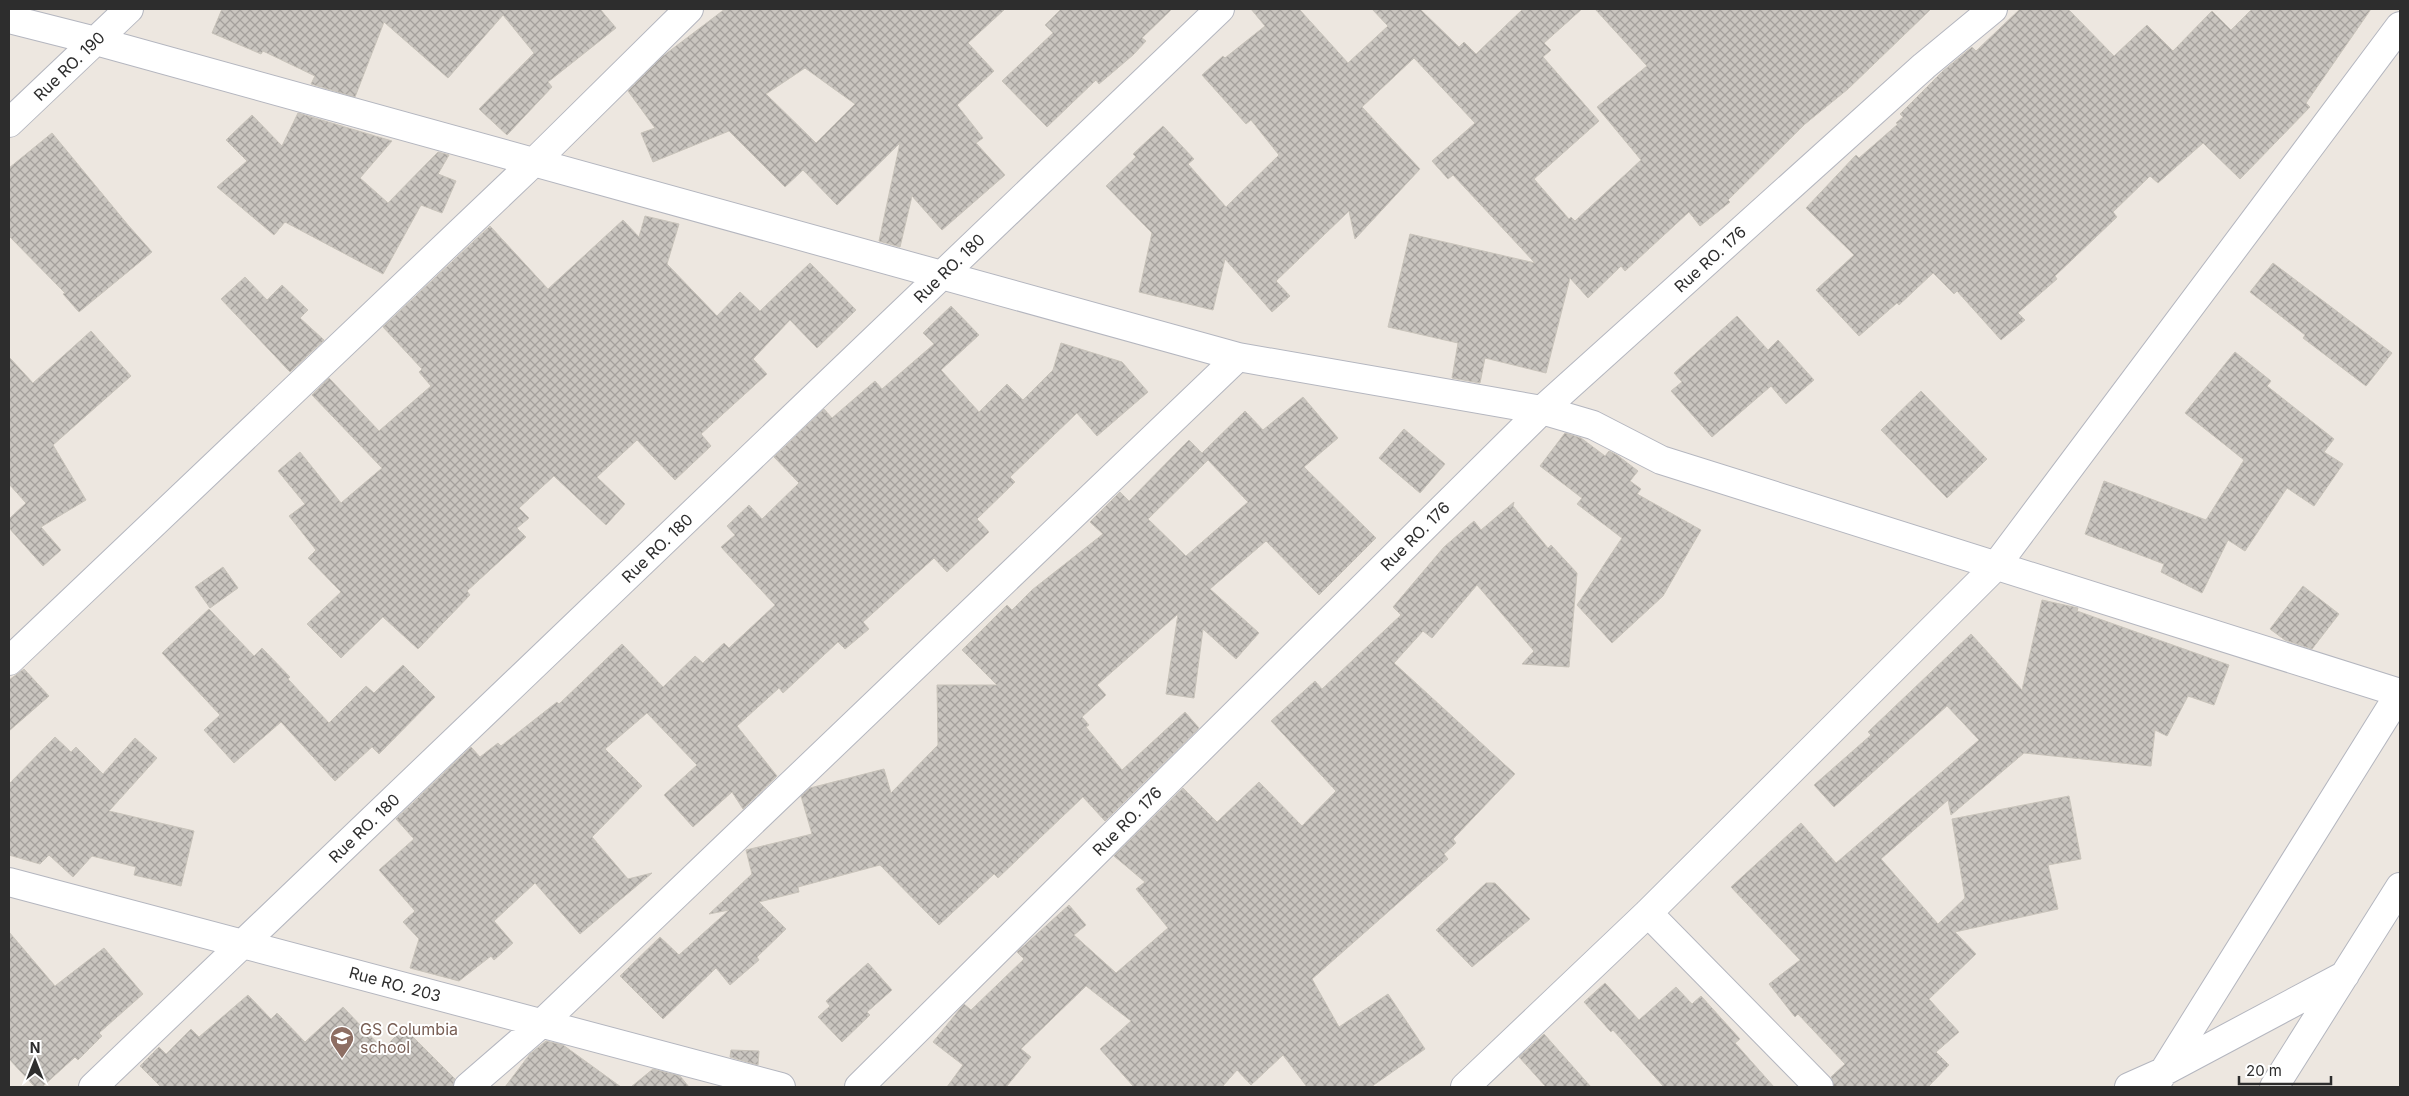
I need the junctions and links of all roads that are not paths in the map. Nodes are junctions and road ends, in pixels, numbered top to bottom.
1 (129, 9) edge
2 (689, 9) edge
3 (1220, 9) edge
4 (1993, 9) edge
5 (9, 19) edge
6 (2400, 26) edge
7 (96, 40) junction
8 (9, 123) edge
9 (534, 162) junction
10 (942, 275) junction
11 (1238, 357) junction
12 (1542, 410) junction
13 (1995, 567) junction
14 (9, 661) edge
15 (2400, 693) edge
16 (9, 882) edge
17 (2400, 887) edge
18 (1648, 913) junction
19 (243, 944) junction
20 (2345, 975) junction
21 (542, 1023) junction
22 (2160, 1079) edge
23 (93, 1087) edge
24 (468, 1087) edge
25 (781, 1087) edge
26 (859, 1087) edge
27 (1465, 1087) edge
28 (1819, 1087) edge
29 (2129, 1087) edge
30 (2274, 1087) edge

1 - 7 street, Rue RO. 190
2 - 9 street
3 - 10 street, Rue RO. 180
4 - 12 street, Rue RO. 176
5 - 7 street
6 - 13 street
7 - 8 street, Rue RO. 190
7 - 9 street
9 - 10 street
9 - 14 street
10 - 11 street
10 - 19 street, Rue RO. 180
11 - 12 street
11 - 21 street
12 - 13 street
12 - 26 street, Rue RO. 176
13 - 15 street
13 - 18 street
15 - 22 street
16 - 19 street, Rue RO. 203
17 - 20 street
18 - 27 street
18 - 28 street
19 - 21 street, Rue RO. 203
19 - 23 street, Rue RO. 180
20 - 22 street
20 - 30 street
21 - 24 street
21 - 25 street, Rue RO. 203
22 - 29 street

